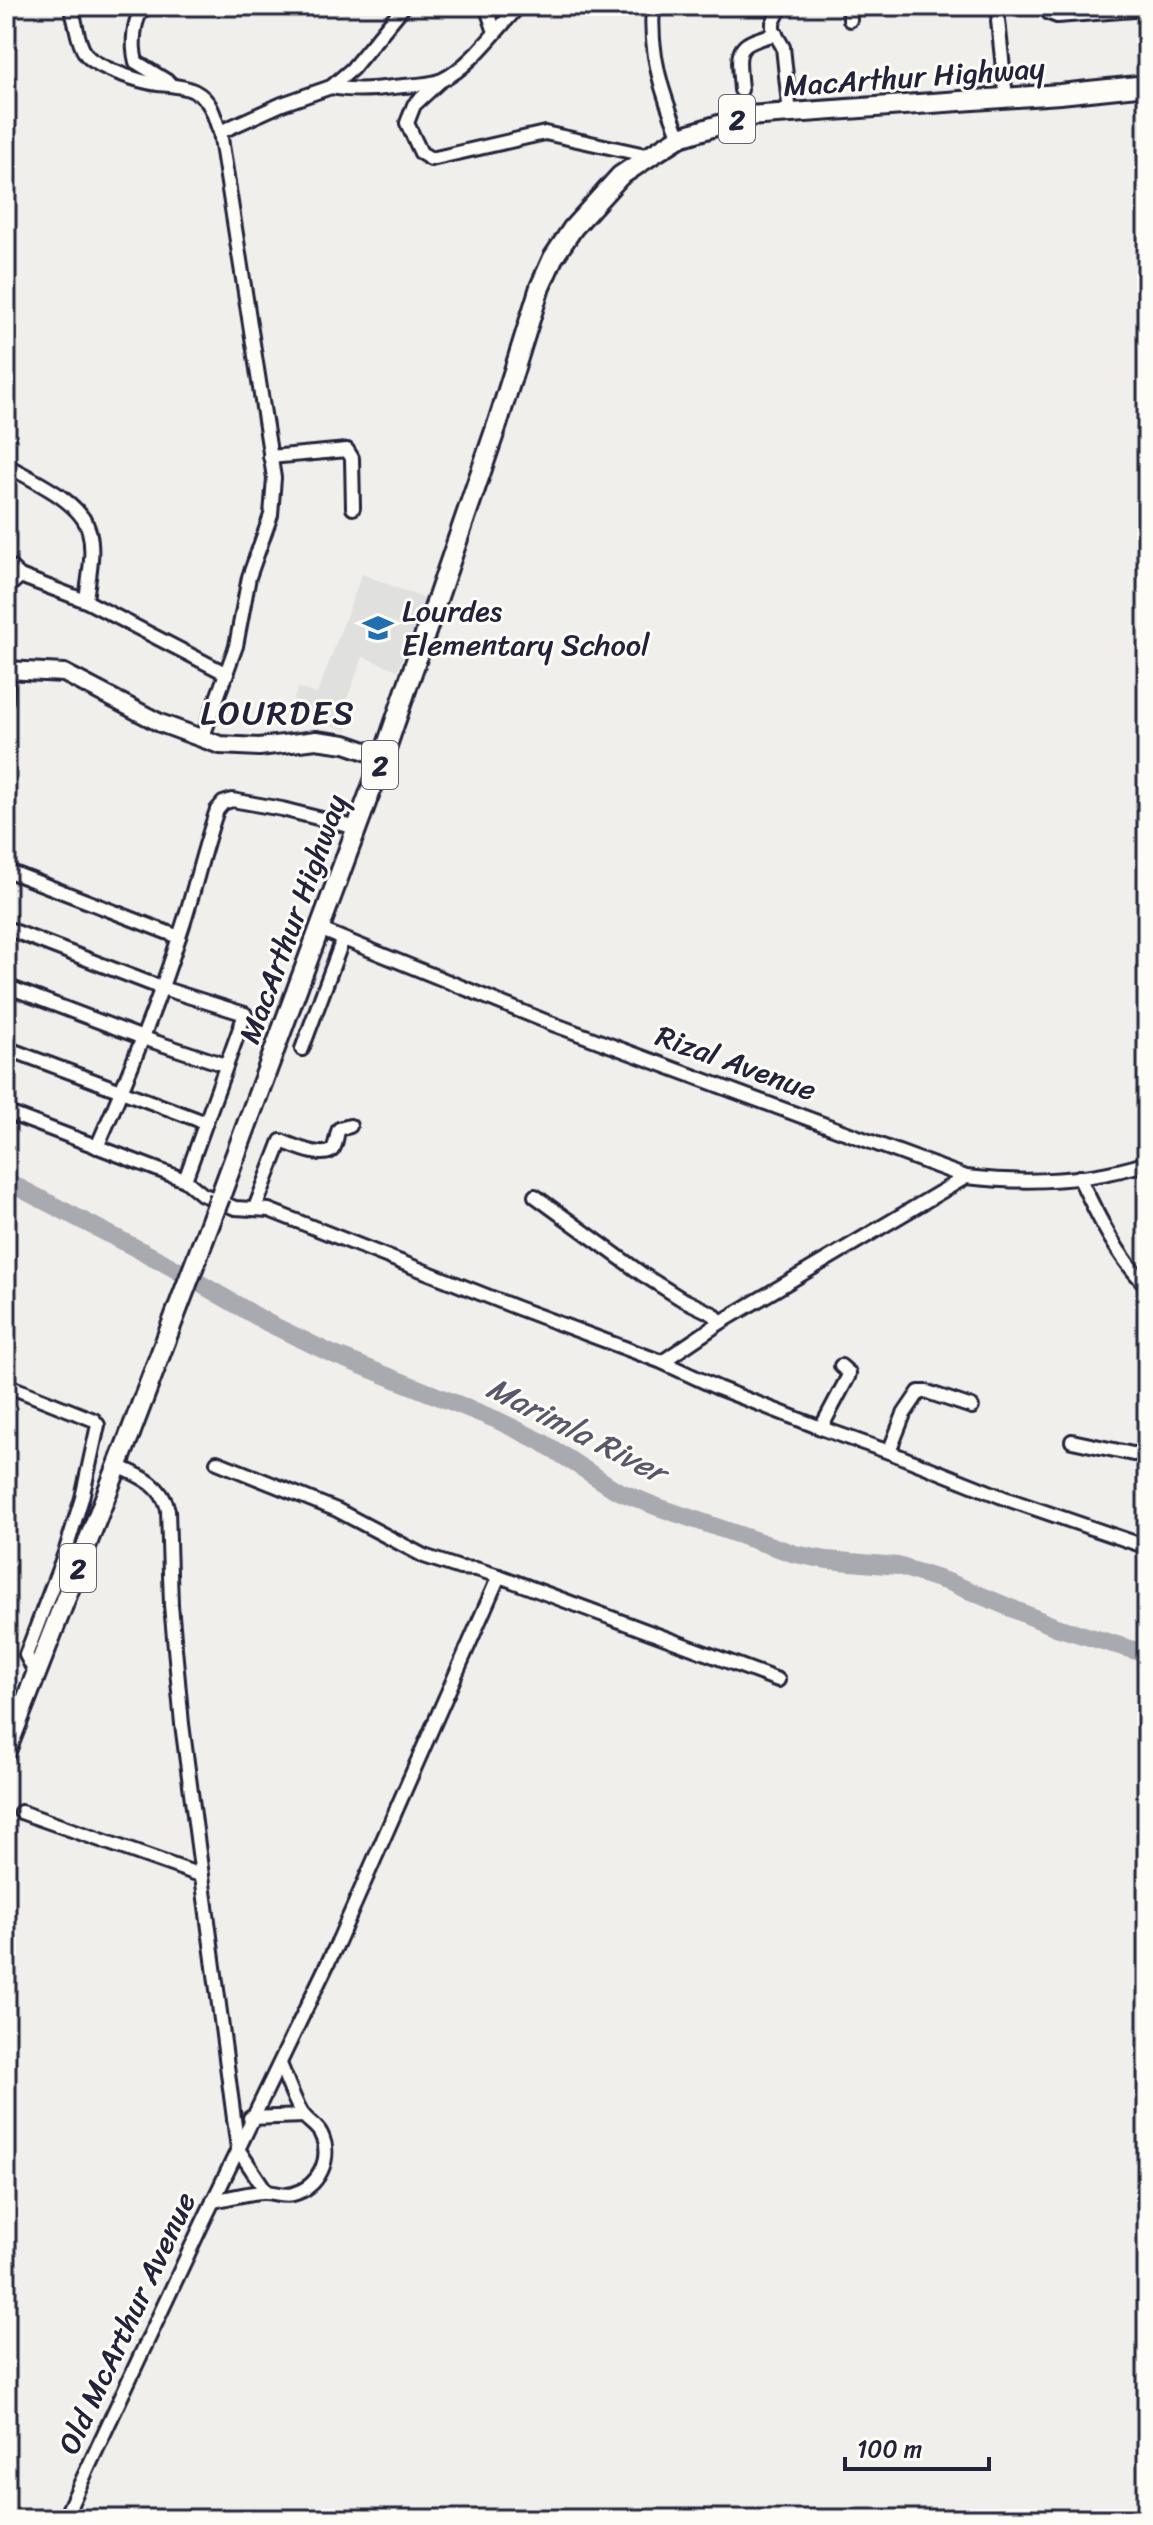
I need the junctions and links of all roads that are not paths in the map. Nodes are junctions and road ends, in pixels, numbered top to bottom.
1 (70, 6) edge
2 (147, 6) edge
3 (404, 6) edge
4 (486, 6) edge
5 (519, 6) edge
6 (653, 6) edge
7 (781, 6) edge
8 (850, 6) edge
9 (1045, 6) edge
10 (1147, 9) edge
11 (850, 20) dead end
12 (998, 20) dead end
13 (495, 32) junction
14 (776, 34) junction
15 (440, 81) junction
16 (173, 85) junction
17 (1147, 85) edge
18 (331, 87) junction
19 (741, 90) dead end
20 (1006, 98) junction
21 (790, 114) junction
22 (220, 132) junction
23 (680, 137) junction
24 (650, 156) junction
25 (270, 457) junction
26 (6, 465) edge
27 (353, 508) dead end
28 (6, 563) edge
29 (20, 576) junction
30 (6, 589) edge
31 (86, 601) junction
32 (7, 670) edge
33 (227, 674) junction
34 (6, 701) edge
35 (202, 739) junction
36 (383, 757) junction
37 (357, 828) junction
38 (6, 870) edge
39 (6, 928) edge
40 (319, 929) junction
41 (179, 937) junction
42 (343, 939) junction
43 (6, 986) edge
44 (162, 988) junction
45 (143, 1038) junction
46 (6, 1048) edge
47 (302, 1049) dead end
48 (225, 1065) junction
49 (123, 1090) junction
50 (6, 1112) edge
51 (204, 1122) junction
52 (350, 1126) dead end
53 (97, 1147) junction
54 (1147, 1163) edge
55 (966, 1177) junction
56 (1079, 1177) junction
57 (185, 1180) junction
58 (535, 1196) dead end
59 (255, 1208) junction
60 (1147, 1286) edge
61 (721, 1322) junction
62 (662, 1362) junction
63 (841, 1366) dead end
64 (6, 1385) edge
65 (972, 1407) dead end
66 (821, 1428) junction
67 (1072, 1441) dead end
68 (889, 1452) junction
69 (1147, 1453) edge
70 (217, 1462) dead end
71 (118, 1466) junction
72 (1147, 1547) edge
73 (499, 1576) junction
74 (37, 1676) junction
75 (778, 1680) dead end
76 (6, 1751) edge
77 (21, 1812) dead end
78 (200, 1875) junction
79 (280, 2064) junction
80 (304, 2116) junction
81 (254, 2117) junction
82 (234, 2118) junction
83 (238, 2149) junction
84 (266, 2191) junction
85 (213, 2201) junction
86 (64, 2519) edge

1 - 16 street
2 - 16 street
3 - 18 street
4 - 13 street
5 - 13 street
6 - 23 street
7 - 14 street
8 - 11 street
9 - 10 street
12 - 20 street
13 - 15 street
14 - 19 street
14 - 21 street
15 - 18 street
15 - 24 street
16 - 22 street
17 - 20 highway, MacArthur Highway / 2
18 - 22 street
20 - 21 highway, MacArthur Highway / 2
21 - 23 highway, MacArthur Highway / 2
22 - 25 street
23 - 24 highway, MacArthur Highway / 2
24 - 36 highway, MacArthur Highway / 2
25 - 27 street
25 - 33 street
26 - 31 street
28 - 29 street
29 - 30 street
29 - 31 street
31 - 33 street
32 - 34 street
32 - 35 main road
33 - 35 street
35 - 36 main road
36 - 37 highway, MacArthur Highway / 2
37 - 40 highway, MacArthur Highway / 2
37 - 41 street
38 - 41 street
39 - 44 street
40 - 42 street, Rizal Avenue
40 - 71 highway, MacArthur Highway / 2, bridge
41 - 44 street
42 - 47 street
42 - 55 street, Rizal Avenue
43 - 45 street
44 - 45 street
44 - 48 street
45 - 48 street
45 - 49 street
46 - 49 street
48 - 51 street
49 - 51 street
49 - 53 street
50 - 53 street
51 - 57 street
52 - 59 street
53 - 57 street
54 - 56 street, Rizal Avenue
55 - 56 street, Rizal Avenue
55 - 61 street
56 - 60 street
57 - 59 street
58 - 61 street
59 - 62 street
61 - 62 street
62 - 66 street
63 - 66 street
64 - 74 street
65 - 68 street
66 - 68 street
67 - 69 street
68 - 72 street
70 - 73 street
71 - 74 highway, MacArthur Highway / 2
71 - 78 street
73 - 75 street
73 - 79 street
74 - 76 highway, MacArthur Highway / 2
77 - 78 street
78 - 82 street
79 - 80 street
79 - 81 street
80 - 81 street
80 - 84 street
81 - 82 street
81 - 83 street
82 - 83 street
83 - 84 street
83 - 85 street, Old McArthur Avenue
84 - 85 street
85 - 86 street, Old McArthur Avenue

